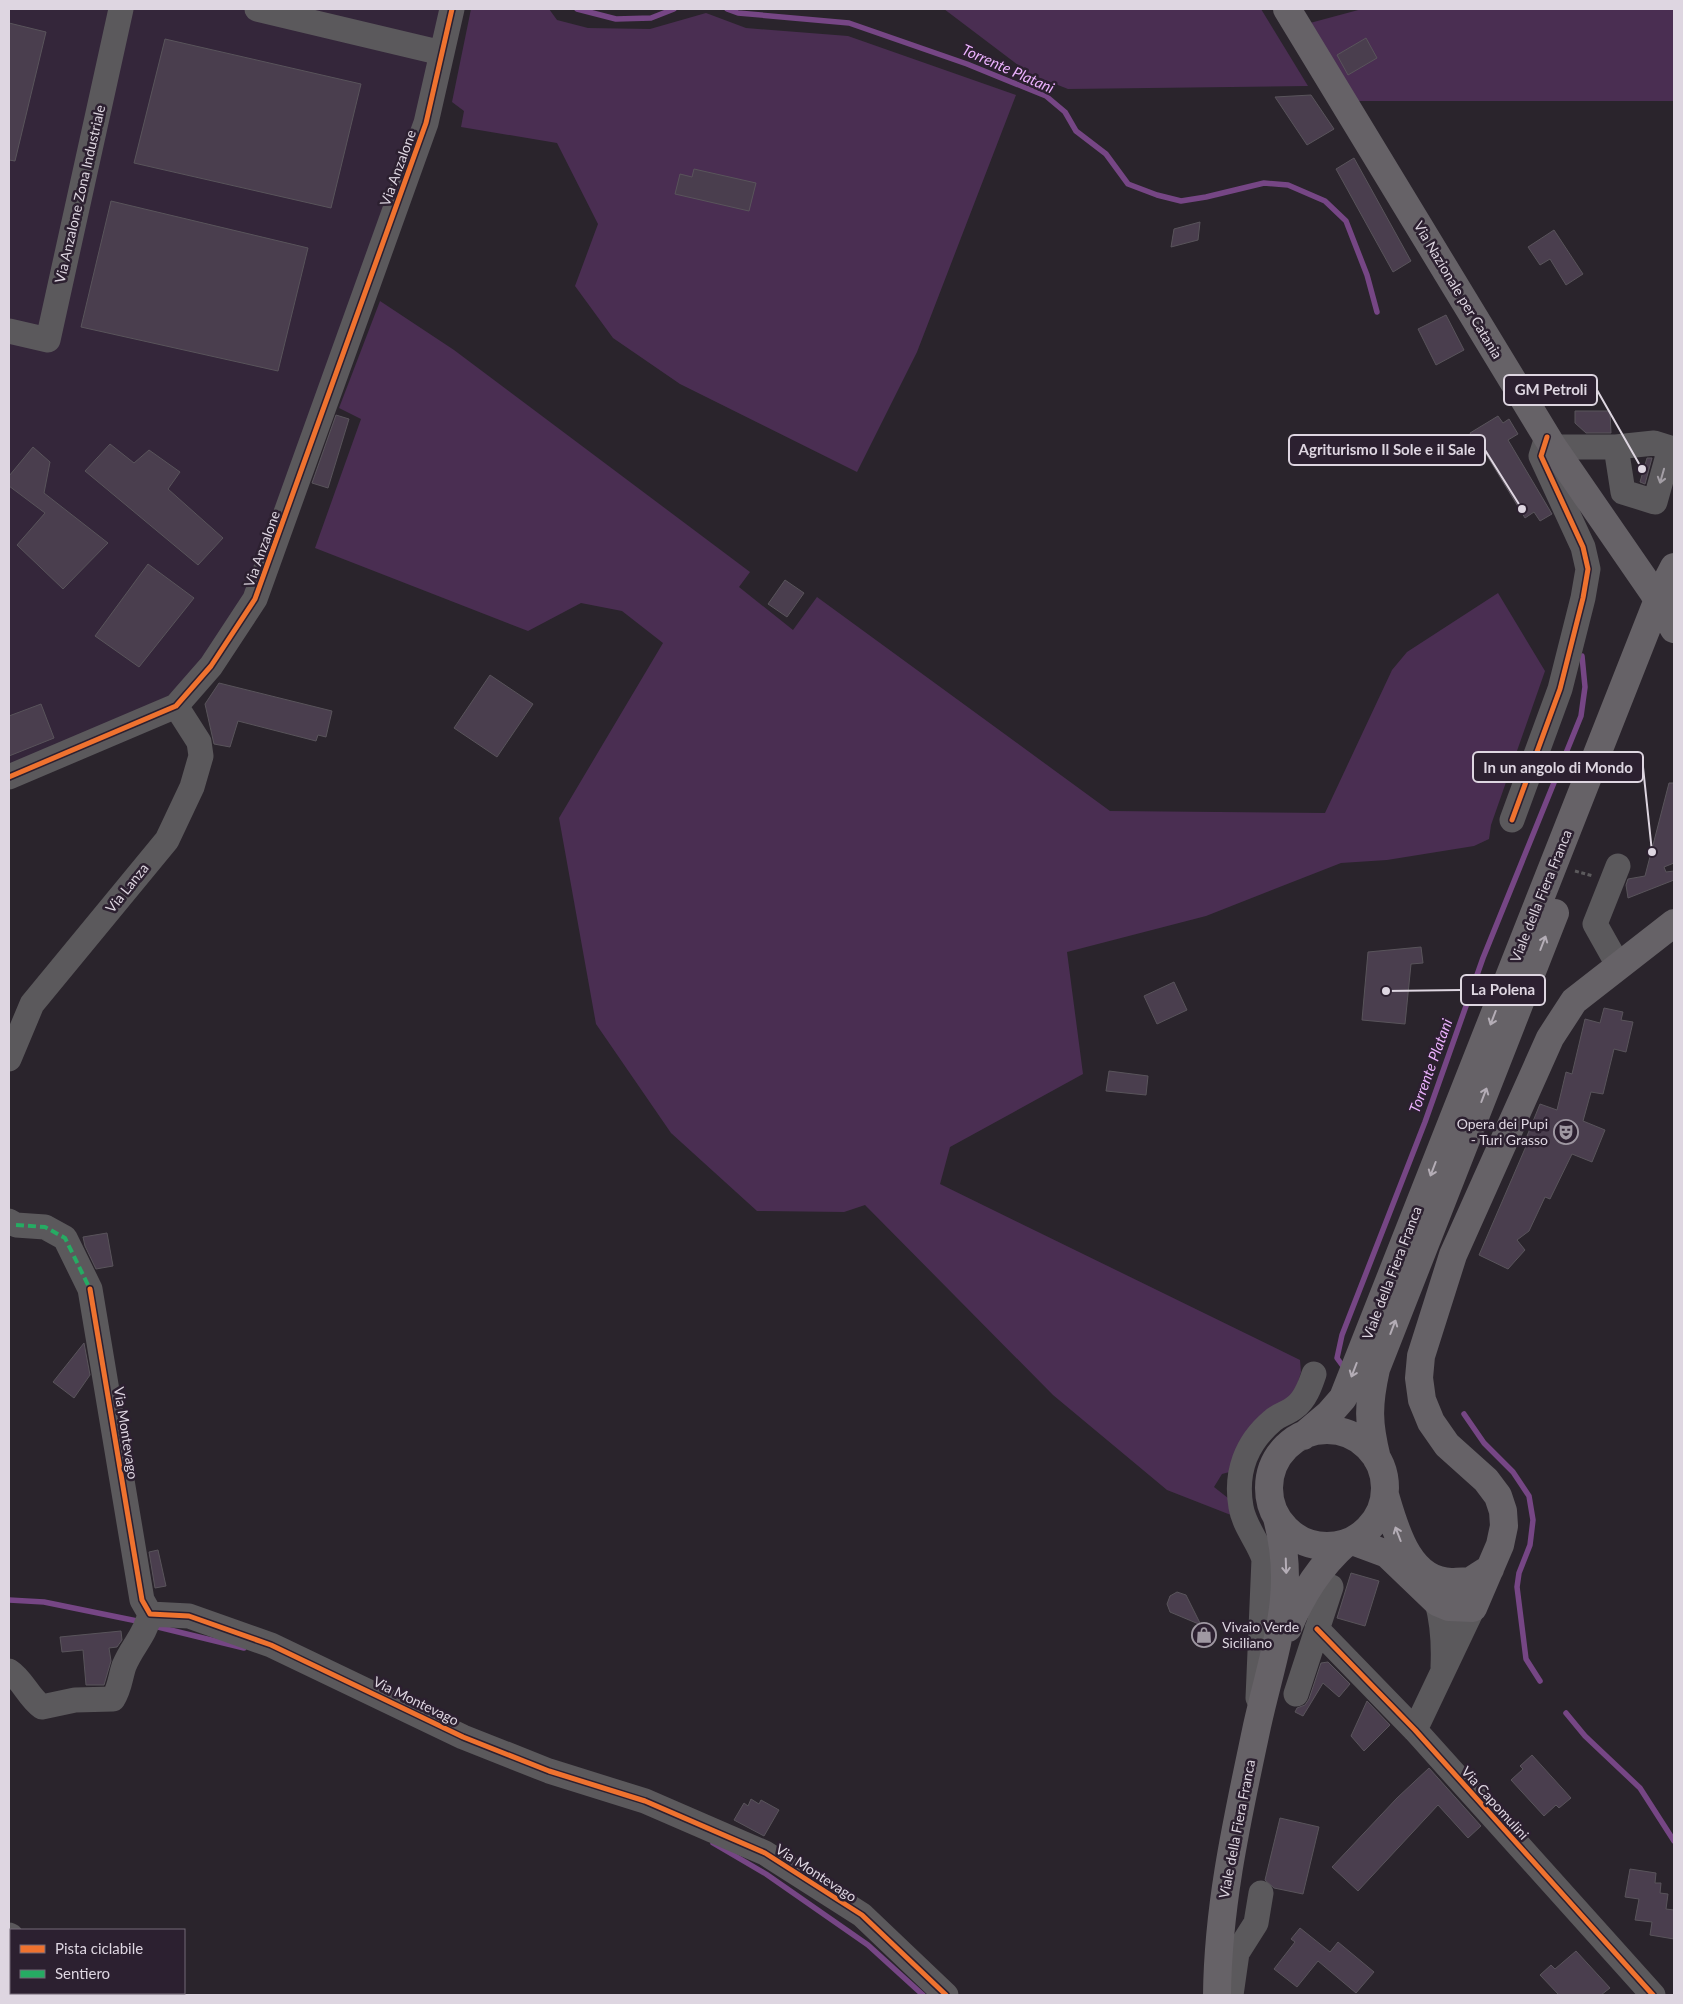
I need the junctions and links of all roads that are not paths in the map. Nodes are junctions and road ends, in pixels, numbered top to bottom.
1 (122, 9) edge
2 (257, 9) edge
3 (452, 9) edge
4 (1287, 9) edge
5 (442, 53) junction
6 (9, 331) edge
7 (1550, 442) junction
8 (1616, 447) dead end
9 (1674, 568) edge
10 (1663, 595) edge
11 (1674, 629) edge
12 (176, 706) junction
13 (9, 777) edge
14 (1512, 820) dead end
15 (1618, 866) dead end
16 (1674, 923) edge
17 (1618, 965) junction
18 (9, 1059) edge
19 (12, 1223) edge
20 (1314, 1374) dead end
21 (1303, 1436) junction
22 (1377, 1459) junction
23 (1385, 1495) junction
24 (1277, 1518) junction
25 (1349, 1542) junction
26 (1490, 1569) junction
27 (1331, 1586) dead end
28 (1435, 1591) junction
29 (1473, 1608) junction
30 (150, 1614) junction
31 (1317, 1629) junction
32 (1273, 1664) junction
33 (9, 1671) edge
34 (1443, 1675) junction
35 (1296, 1694) dead end
36 (1258, 1723) junction
37 (1415, 1730) junction
38 (1261, 1893) dead end
39 (946, 1995) edge
40 (1217, 1995) edge
41 (1231, 1995) edge
42 (1653, 1995) edge

1 - 6 street, Via Anzalone Zona Industriale
2 - 5 street
3 - 5 street, Via Anzalone
4 - 7 main road, Via Nazionale per Catania
5 - 12 street, Via Anzalone
7 - 8 street
7 - 10 main road, Via Nazionale per Catania
7 - 14 street
9 -> 21 main road, Viale della Fiera Franca
10 - 11 main road, Via Nazionale per Catania
22 -> 10 main road, Viale della Fiera Franca
12 - 13 street, Via Anzalone
12 - 18 street, Via Lanza
15 - 17 street
16 - 17 main road
17 - 26 main road
19 - 30 street, Via Montevago
20 - 36 street
21 - 22 main road
21 - 24 main road
22 - 23 main road
23 - 25 main road
28 -> 23 main road
24 - 25 main road
24 -> 32 main road
25 - 28 main road
25 - 32 main road
26 - 28 main road
26 - 29 main road
27 - 31 street
28 - 29 main road
28 - 34 street
29 - 34 street
30 - 33 street
30 - 39 street, Via Montevago
31 - 35 street
31 - 37 street, Via Capomulini
32 - 36 main road, Viale della Fiera Franca
34 - 37 street
36 - 40 main road, Viale della Fiera Franca
37 - 42 street, Via Capomulini
38 - 41 street

